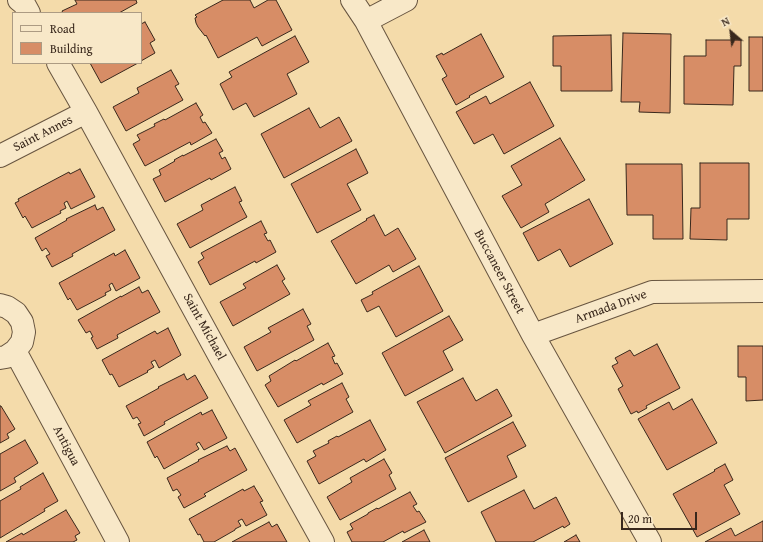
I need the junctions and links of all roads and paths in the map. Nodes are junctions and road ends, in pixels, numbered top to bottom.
1 (19, 0) edge
2 (352, 0) edge
3 (406, 0) edge
4 (28, 12) edge
5 (366, 21) junction
6 (59, 64) edge
7 (86, 112) junction
8 (0, 156) edge
9 (763, 291) edge
10 (0, 305) edge
11 (533, 335) junction
12 (8, 354) edge
13 (118, 542) edge
14 (323, 542) edge
15 (650, 542) edge

1 - 4 street
2 - 5 street, Buccaneer Street
3 - 5 street
5 - 11 street, Buccaneer Street
6 - 7 street, Saint Michael
7 - 8 street, Saint Annes
7 - 14 street, Saint Michael
9 - 11 street, Armada Drive
10 - 12 street, Antigua
11 - 15 street, Buccaneer Street
12 - 13 street, Antigua

